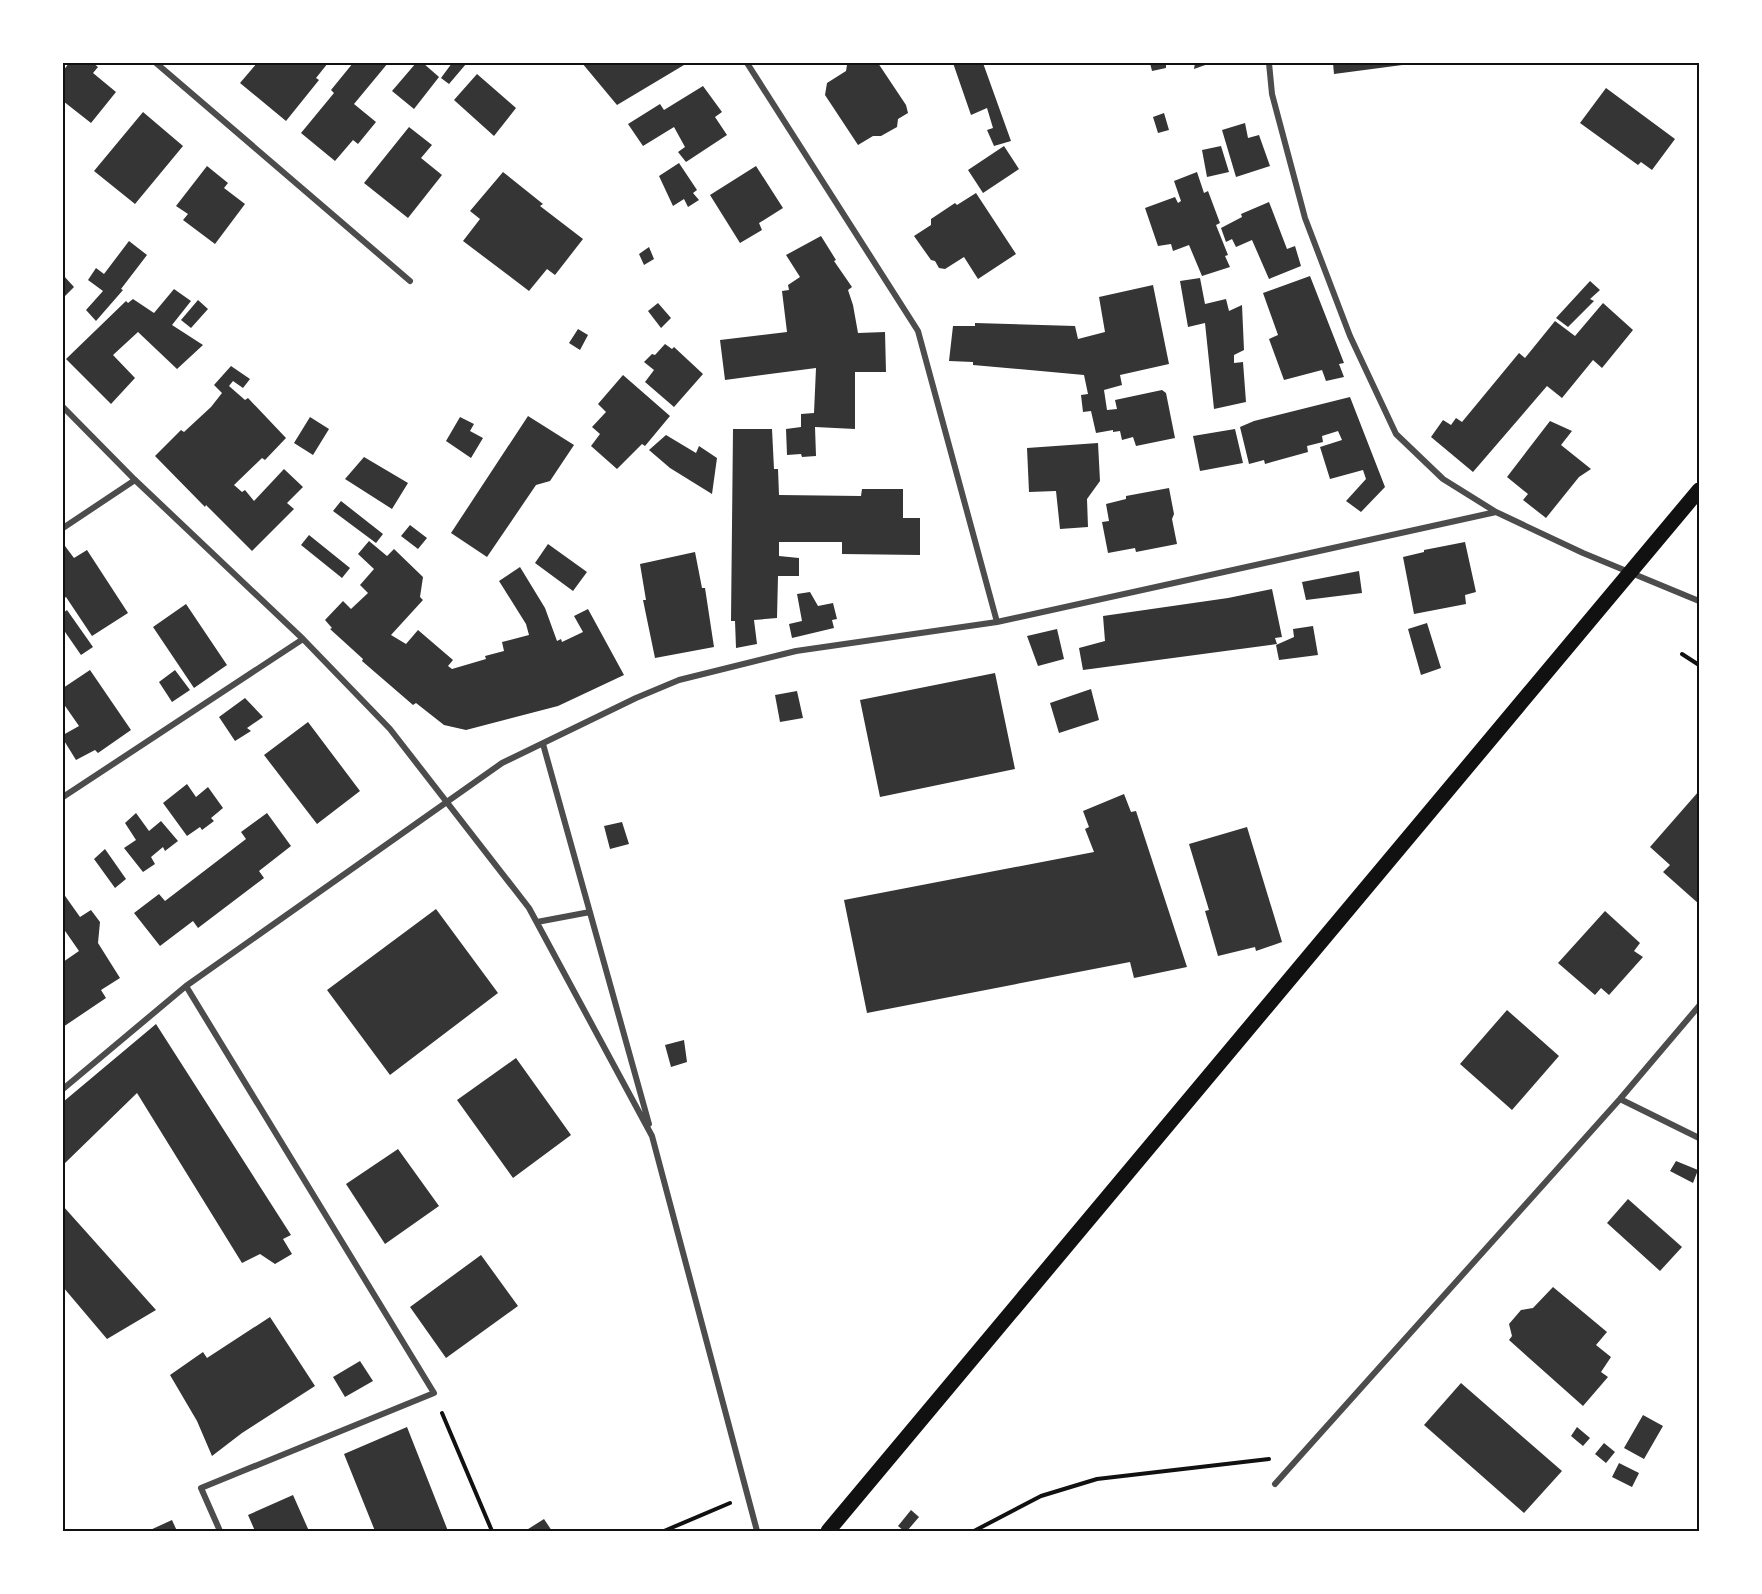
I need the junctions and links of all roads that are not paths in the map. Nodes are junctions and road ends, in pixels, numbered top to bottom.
1 (156, 63) edge
2 (747, 63) edge
3 (1269, 63) edge
4 (410, 280) dead end
5 (63, 407) edge
6 (135, 480) junction
7 (1699, 490) edge
8 (1496, 512) junction
9 (63, 528) edge
10 (1699, 601) edge
11 (997, 622) junction
12 (303, 639) junction
13 (543, 744) junction
14 (63, 797) edge
15 (446, 801) junction
16 (590, 912) junction
17 (537, 922) junction
18 (186, 986) junction
19 (1699, 1006) edge
20 (63, 1089) edge
21 (1620, 1099) junction
22 (652, 1136) junction
23 (1699, 1138) edge
24 (1275, 1484) dead end
25 (220, 1531) edge
26 (757, 1531) edge
27 (828, 1531) edge

1 - 4 street
2 - 11 street
3 - 8 street
5 - 6 street
6 - 9 street
6 - 12 street
7 - 27 main road
8 - 10 street
8 - 11 street
11 - 13 street
12 - 14 street
12 - 15 street
13 - 15 street
13 - 16 street
15 - 17 street
15 - 18 street
16 - 17 street
16 - 22 street
17 - 22 street
18 - 20 street
18 - 25 street
19 - 21 street
21 - 23 street
21 - 24 street
22 - 26 street

